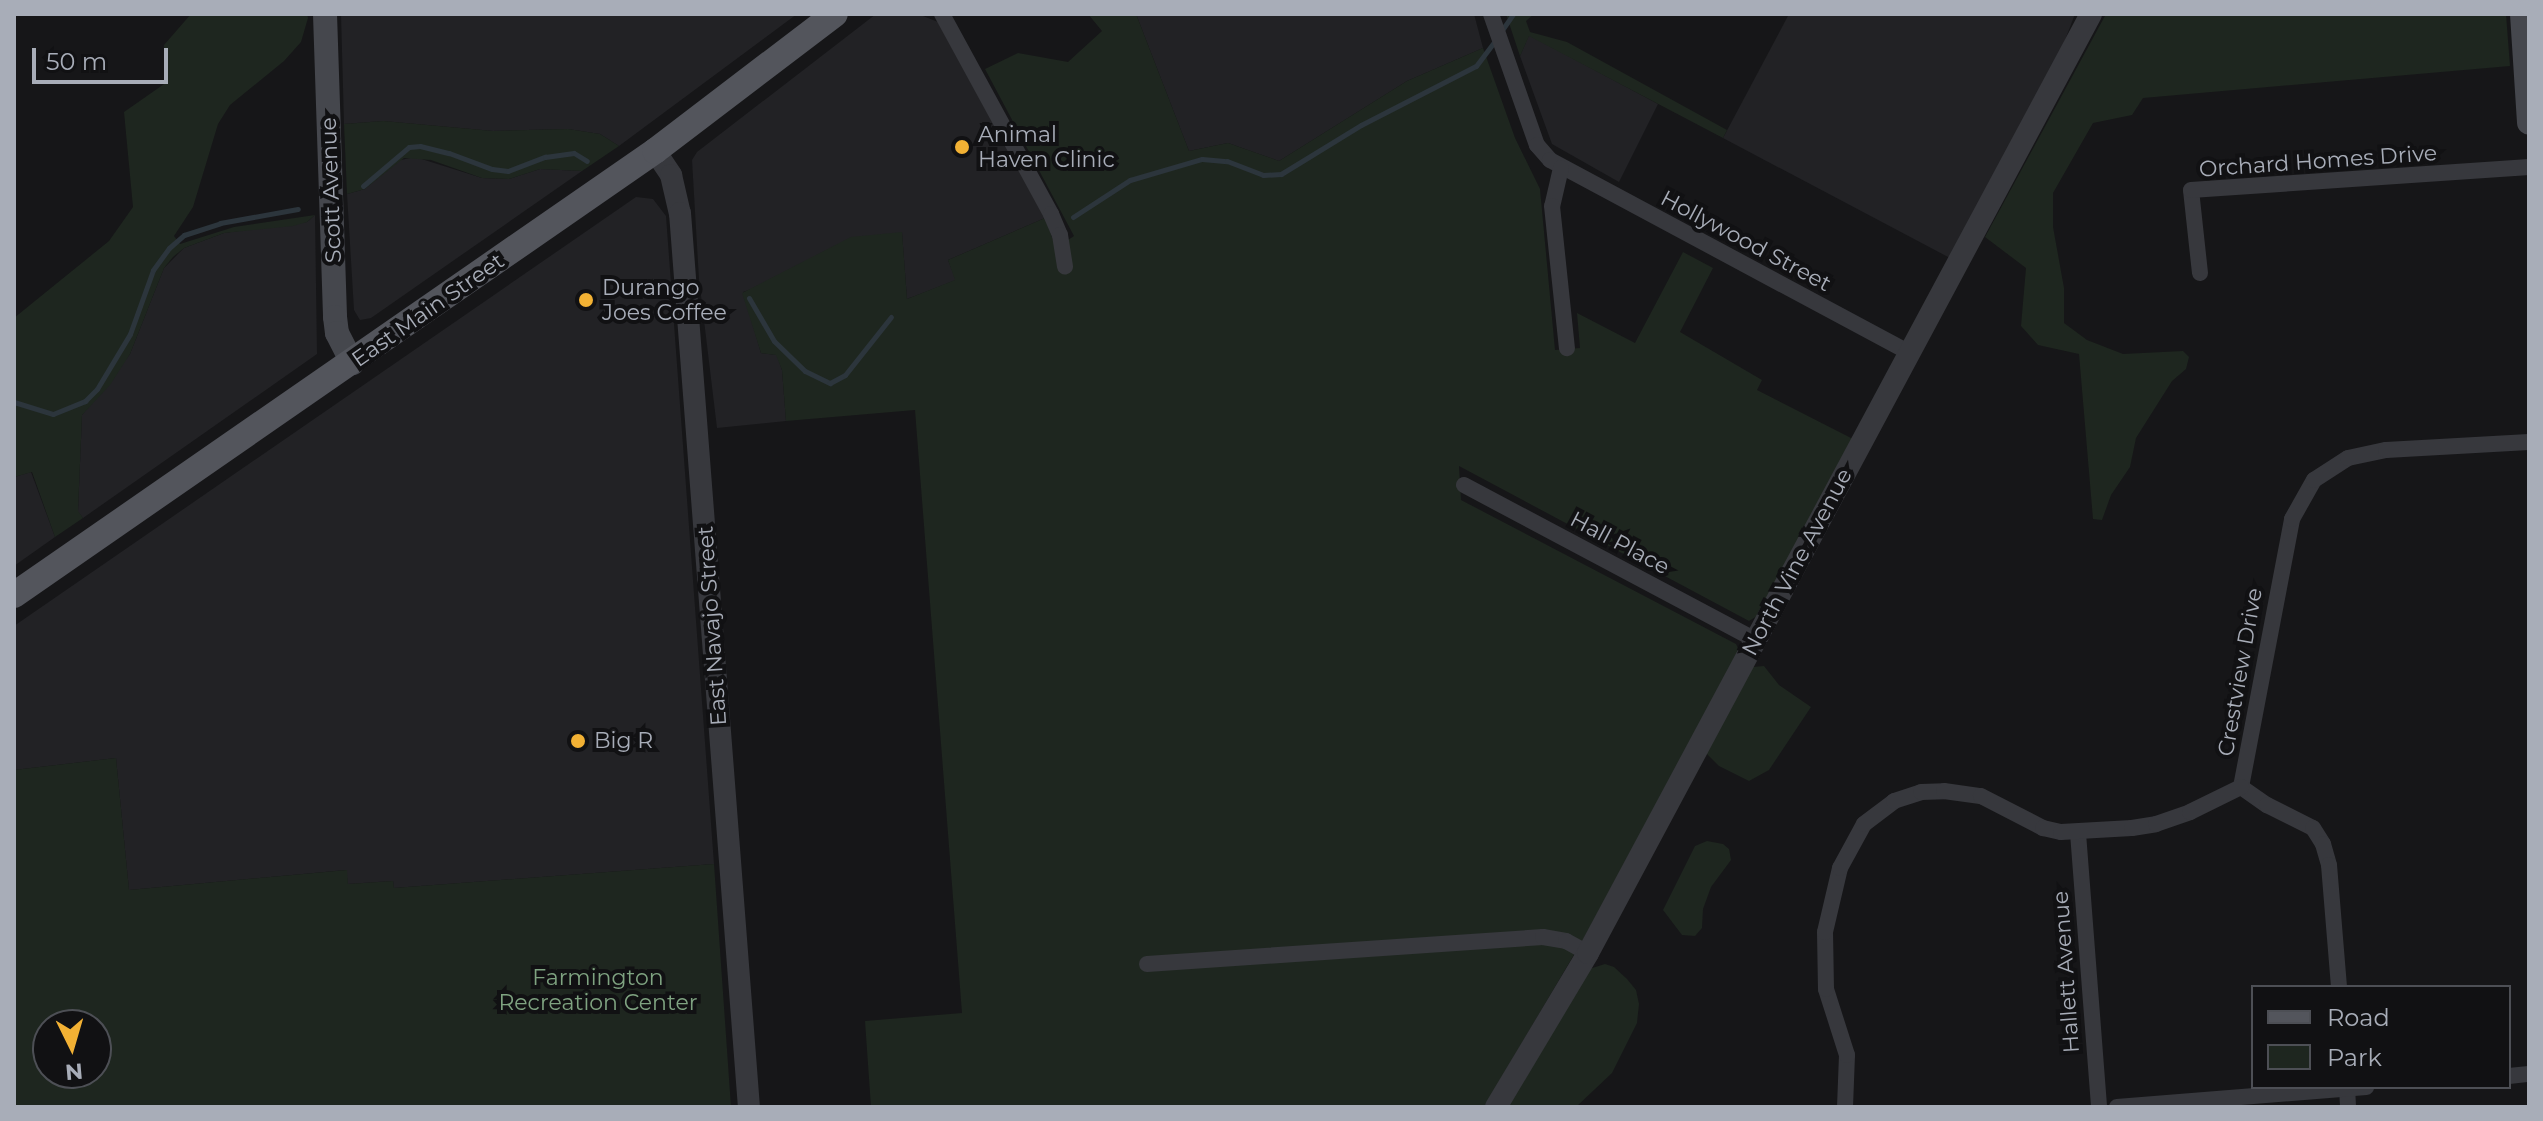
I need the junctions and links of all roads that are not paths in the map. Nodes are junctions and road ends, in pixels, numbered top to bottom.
1 (325, 14) edge
2 (835, 14) edge
3 (942, 14) edge
4 (1491, 14) edge
5 (2091, 14) edge
6 (2522, 14) edge
7 (2529, 123) edge
8 (655, 151) junction
9 (2529, 167) edge
10 (1561, 168) junction
11 (1065, 267) dead end
12 (2200, 273) dead end
13 (1567, 348) dead end
14 (1910, 353) junction
15 (352, 363) junction
16 (2529, 442) edge
17 (1464, 485) dead end
18 (14, 595) edge
19 (1755, 640) junction
20 (2241, 787) junction
21 (2078, 833) junction
22 (1588, 953) junction
23 (1147, 964) dead end
24 (2339, 985) edge
25 (2336, 1089) edge
26 (2143, 1106) edge
27 (749, 1107) edge
28 (1496, 1107) edge
29 (1845, 1107) edge
30 (2099, 1107) edge
31 (2117, 1107) edge

1 - 15 main road, Scott Avenue
2 - 8 main road, East Main Street
3 - 11 street
4 - 10 street
5 - 14 street, North Vine Avenue
6 - 7 main road
8 - 15 main road, East Main Street
8 - 27 street, East Navajo Street
9 - 12 street, Orchard Homes Drive
10 - 13 street
10 - 14 street, Hollywood Street
14 - 19 street, North Vine Avenue
15 - 18 main road, East Main Street
16 - 20 street, Crestview Drive
17 - 19 street, Hall Place
19 - 22 street, North Vine Avenue
20 - 21 street, Crestview Drive
20 - 24 street
21 - 29 street, Crestview Drive
21 - 30 street, Hallett Avenue
22 - 23 street
22 - 28 street, North Vine Avenue
25 - 26 street
26 - 31 street

